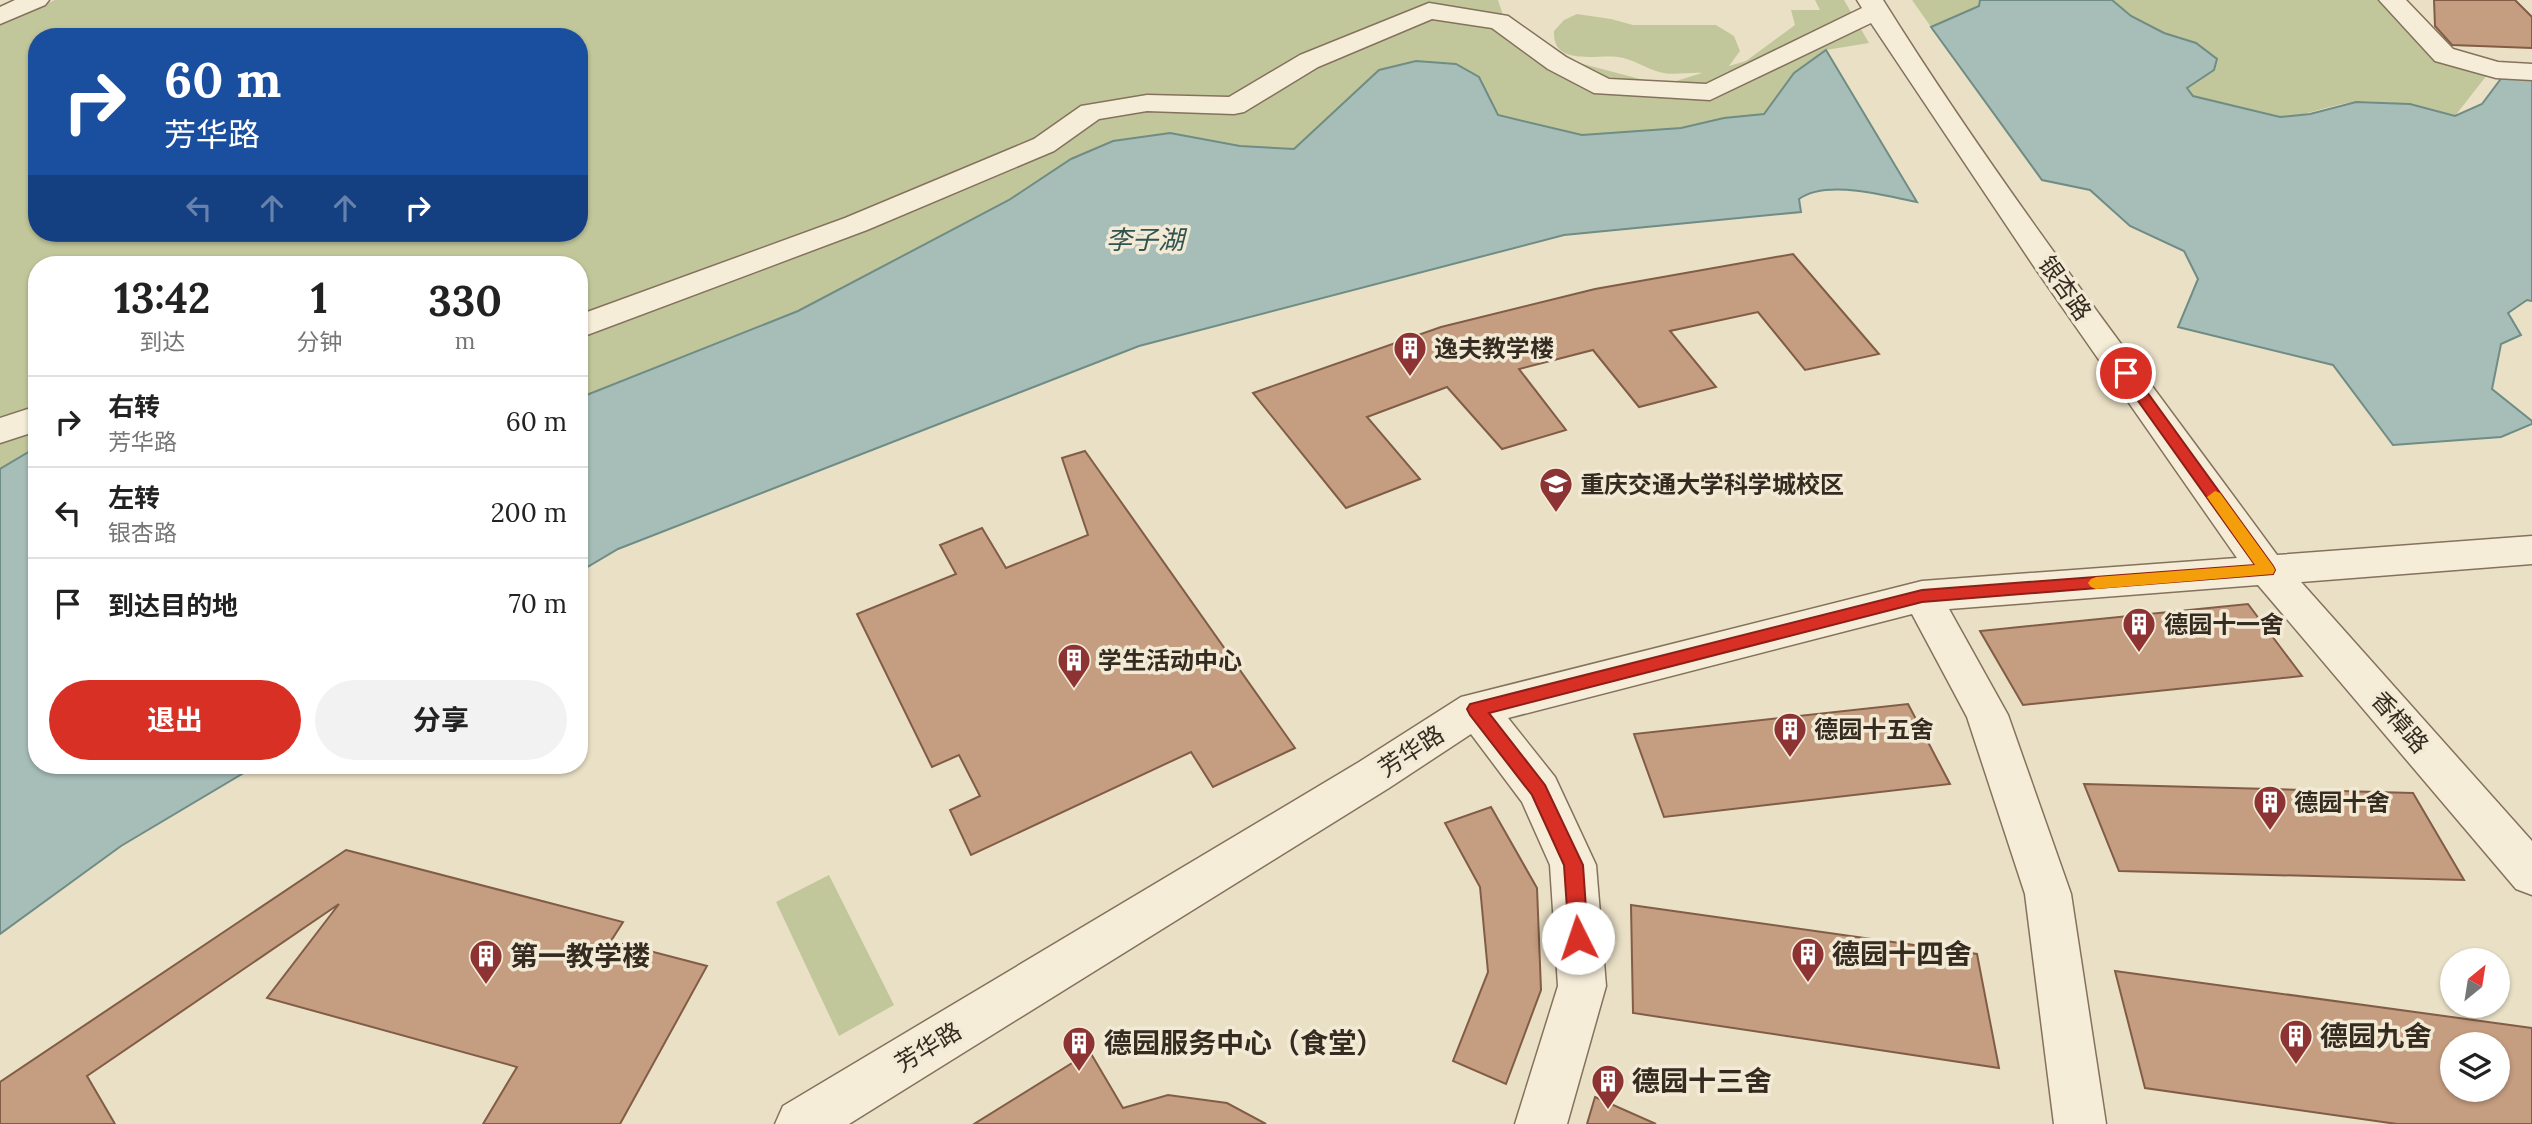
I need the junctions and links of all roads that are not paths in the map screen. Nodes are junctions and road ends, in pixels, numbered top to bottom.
1 (36, 0) edge
2 (2392, 0) edge
3 (1873, 6) edge
4 (0, 16) edge
5 (2532, 72) edge
6 (588, 324) edge
7 (28, 421) edge
8 (0, 431) edge
9 (2532, 550) edge
10 (2267, 570) junction
11 (1922, 596) junction
12 (1476, 709) junction
13 (2532, 874) edge
14 (801, 1124) edge
15 (1541, 1124) edge
16 (2080, 1124) edge

1 - 4 street
2 - 5 street
3 - 6 street
3 - 10 street, 银杏路
7 - 8 street
9 - 10 street, 芳华路
10 - 11 street, 芳华路
10 - 13 street, 香樟路
11 - 12 street, 芳华路
11 - 16 street
12 - 14 street, 芳华路
12 - 15 street

